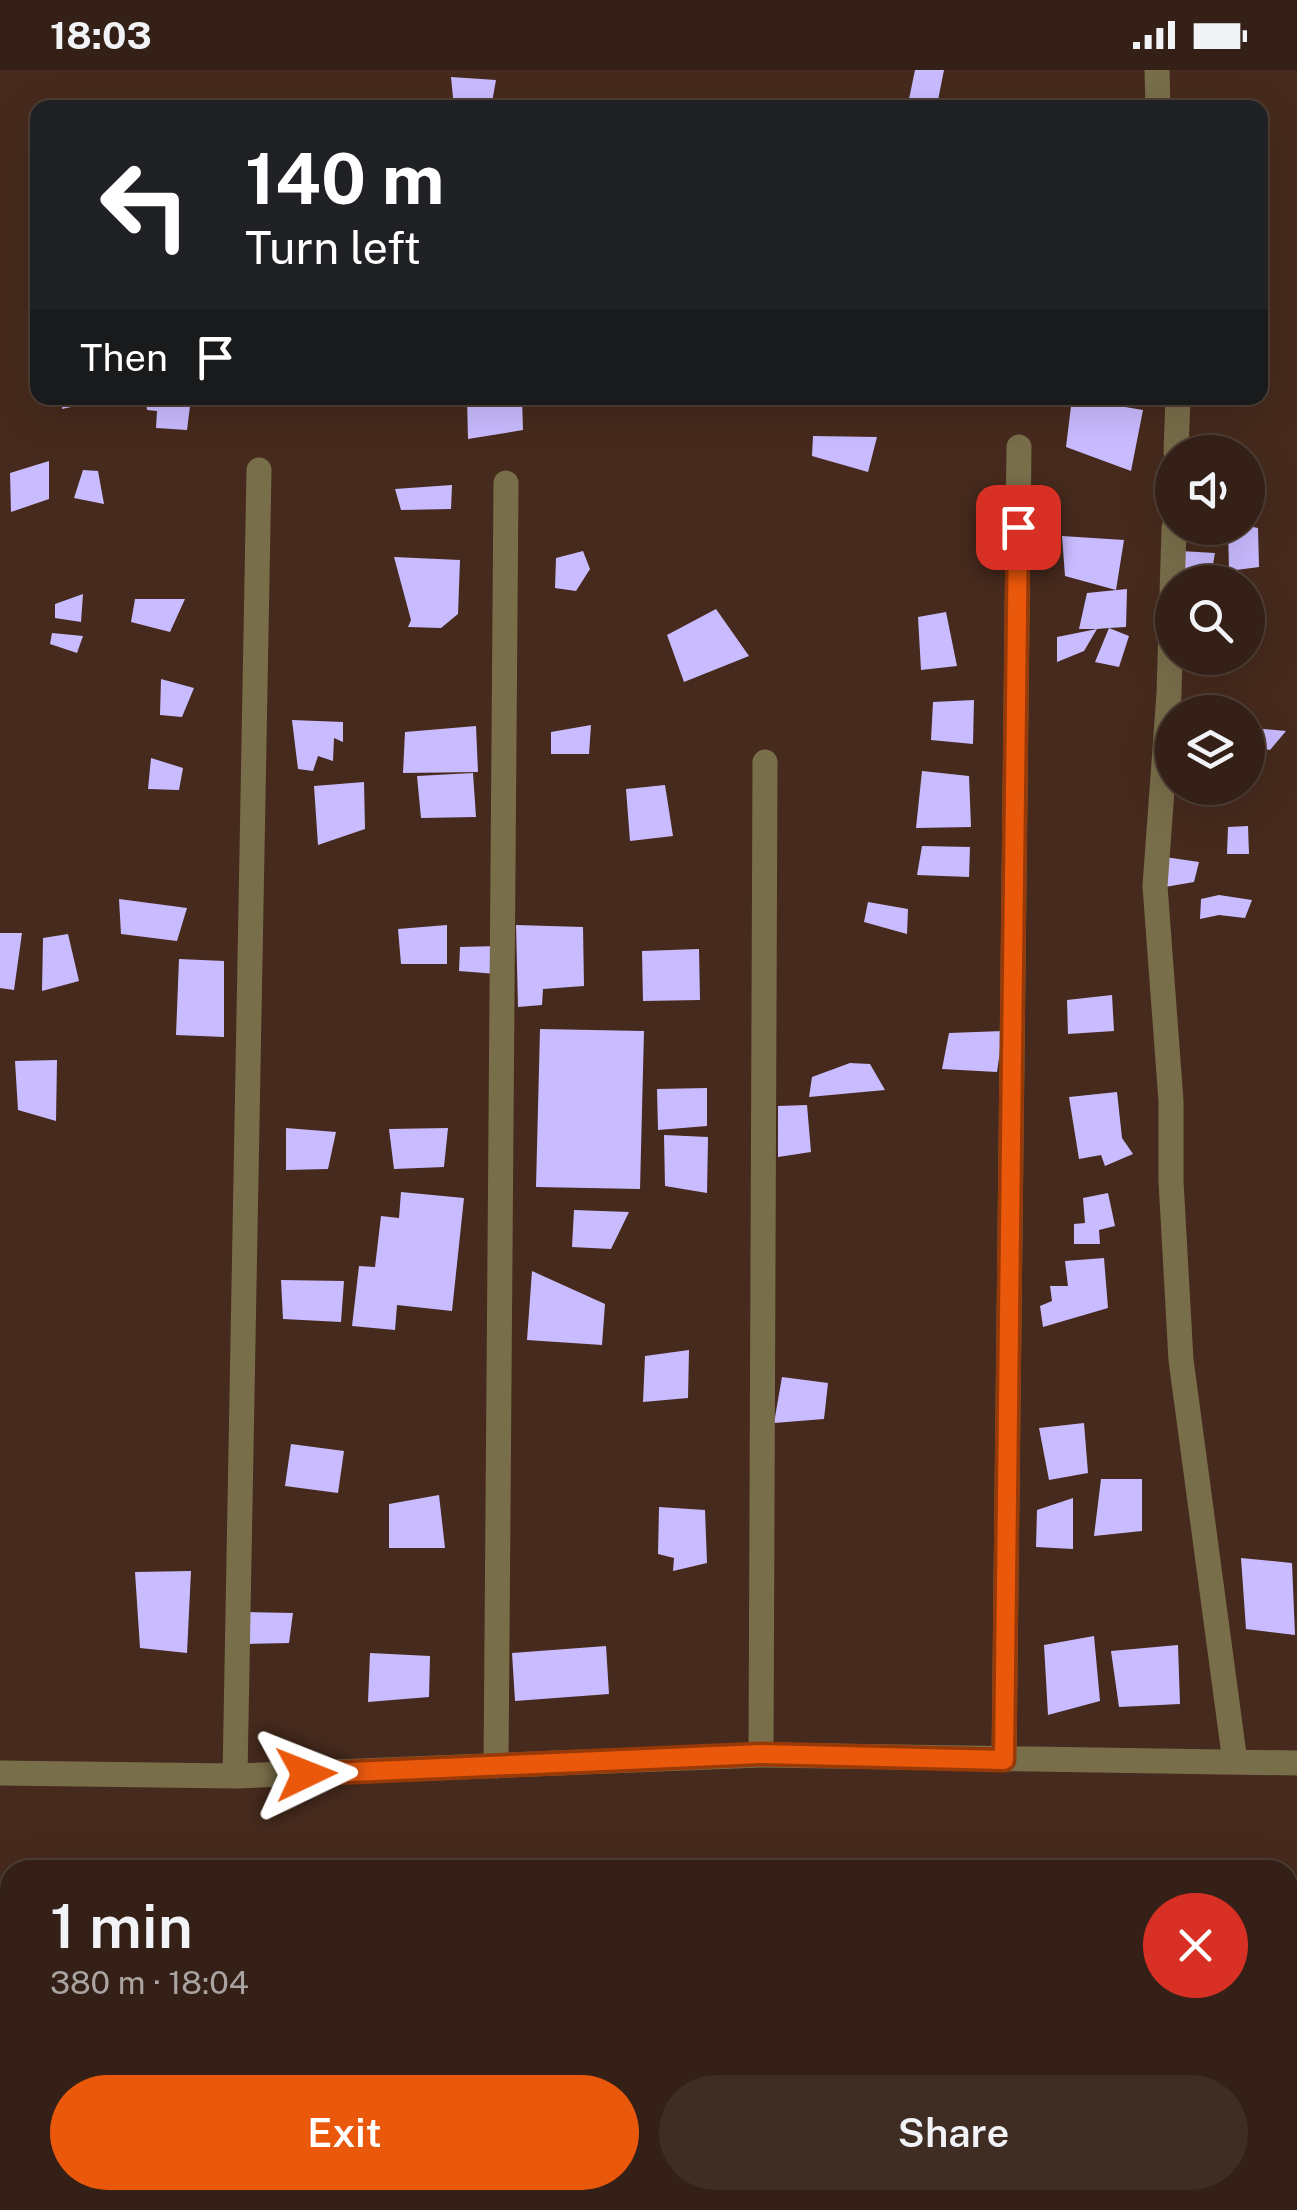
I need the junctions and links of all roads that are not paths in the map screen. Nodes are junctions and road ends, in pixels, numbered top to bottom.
1 (1156, 70) edge
2 (1158, 100) edge
3 (1178, 405) edge
4 (1177, 435) edge
5 (1019, 448) dead end
6 (259, 470) dead end
7 (506, 483) dead end
8 (1173, 545) edge
9 (764, 762) dead end
10 (761, 1754) junction
11 (1004, 1760) junction
12 (1236, 1762) junction
13 (1297, 1763) edge
14 (496, 1766) junction
15 (0, 1774) edge
16 (235, 1776) junction

1 - 2 street
3 - 4 street
5 - 11 street
6 - 16 street
7 - 14 street
8 - 12 street
9 - 10 street
10 - 11 street
10 - 14 street
11 - 12 street
12 - 13 street
14 - 16 street
15 - 16 street

